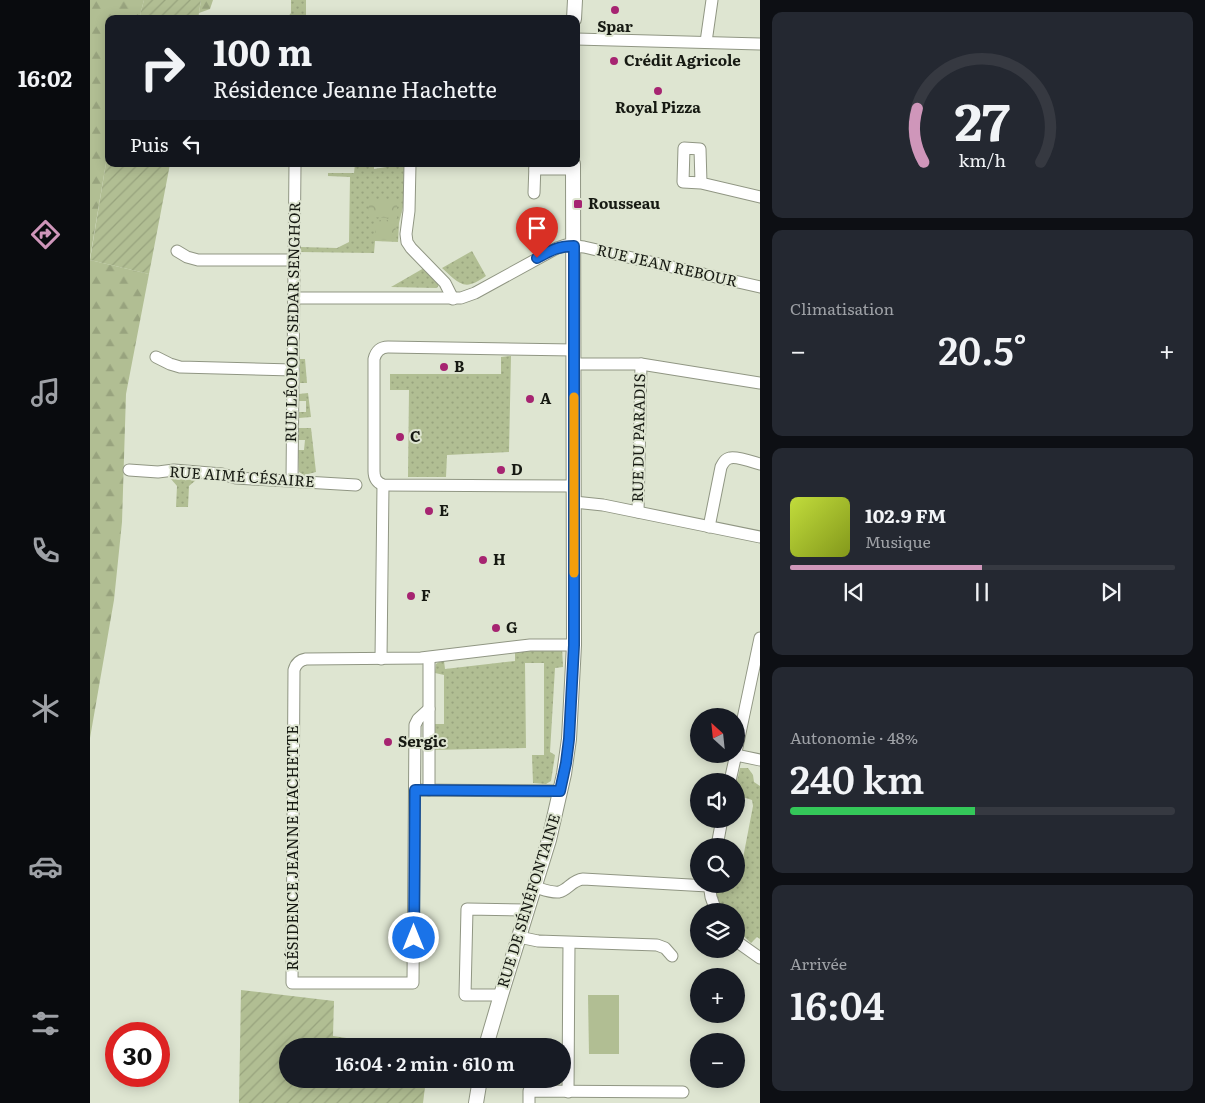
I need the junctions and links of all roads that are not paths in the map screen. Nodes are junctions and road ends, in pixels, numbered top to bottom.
1 (574, 0) edge
2 (712, 0) edge
3 (574, 15) edge
4 (580, 39) edge
5 (706, 42) junction
6 (760, 44) edge
7 (295, 167) edge
8 (410, 167) edge
9 (535, 167) edge
10 (573, 167) edge
11 (700, 183) dead end
12 (534, 194) dead end
13 (760, 197) edge
14 (574, 246) junction
15 (177, 251) dead end
16 (294, 260) junction
17 (760, 287) edge
18 (294, 298) junction
19 (453, 298) junction
20 (574, 350) junction
21 (156, 356) dead end
22 (574, 364) junction
23 (641, 364) junction
24 (293, 370) junction
25 (760, 383) edge
26 (760, 464) edge
27 (129, 470) dead end
28 (292, 481) junction
29 (356, 485) dead end
30 (383, 485) junction
31 (574, 486) junction
32 (574, 502) junction
33 (638, 512) junction
34 (709, 527) junction
35 (760, 537) edge
36 (760, 638) edge
37 (574, 645) junction
38 (429, 658) junction
39 (381, 659) junction
40 (429, 709) junction
41 (745, 710) edge
42 (745, 756) edge
43 (760, 760) edge
44 (415, 790) junction
45 (429, 790) junction
46 (560, 791) junction
47 (690, 884) edge
48 (535, 887) junction
49 (528, 910) junction
50 (519, 937) junction
51 (569, 943) junction
52 (745, 947) edge
53 (672, 956) dead end
54 (760, 958) edge
55 (501, 995) junction
56 (488, 1038) edge
57 (478, 1088) edge
58 (568, 1092) junction
59 (683, 1092) dead end
60 (476, 1103) edge
61 (528, 1103) edge

1 - 3 street
2 - 5 street
4 - 5 street
5 - 6 street
7 - 16 street, RUE LÉOPOLD SEDAR SENGHOR
8 - 19 street
9 - 12 street
10 - 14 street, RUE DE SÉNÉFONTAINE
11 - 13 street
14 - 17 street, RUE JEAN REBOUR
14 - 19 street
14 - 20 street, RUE DE SÉNÉFONTAINE
15 - 16 street
16 - 18 street, RUE LÉOPOLD SEDAR SENGHOR
18 - 19 street
18 - 24 street, RUE LÉOPOLD SEDAR SENGHOR
20 - 22 street, RUE DE SÉNÉFONTAINE
20 - 30 street
21 - 24 street
22 - 23 street
22 - 31 street, RUE DE SÉNÉFONTAINE
23 - 25 street
23 - 33 street, RUE DU PARADIS
24 - 28 street, RUE LÉOPOLD SEDAR SENGHOR
26 - 34 street
27 - 28 street, RUE AIMÉ CÉSAIRE
28 - 29 street, RUE AIMÉ CÉSAIRE
30 - 31 street
30 - 39 street
31 - 32 street, RUE DE SÉNÉFONTAINE
32 - 33 street
32 - 37 street, RUE DE SÉNÉFONTAINE
33 - 34 street
34 - 35 street
36 - 41 street
37 - 38 street
37 - 46 street, RUE DE SÉNÉFONTAINE
38 - 39 street
38 - 40 street
39 - 44 street, RÉSIDENCE JEANNE HACHETTE
40 - 44 street, RÉSIDENCE JEANNE HACHETTE
40 - 45 street
42 - 43 street
44 - 45 street
45 - 46 street
46 - 48 street, RUE DE SÉNÉFONTAINE
47 - 48 street
48 - 49 street, RUE DE SÉNÉFONTAINE
49 - 50 street, RUE DE SÉNÉFONTAINE
49 - 55 street
50 - 51 street
50 - 55 street, RUE DE SÉNÉFONTAINE
51 - 53 street
51 - 58 street
52 - 54 street
55 - 56 street, RUE DE SÉNÉFONTAINE
57 - 60 street
58 - 59 street
58 - 61 street

